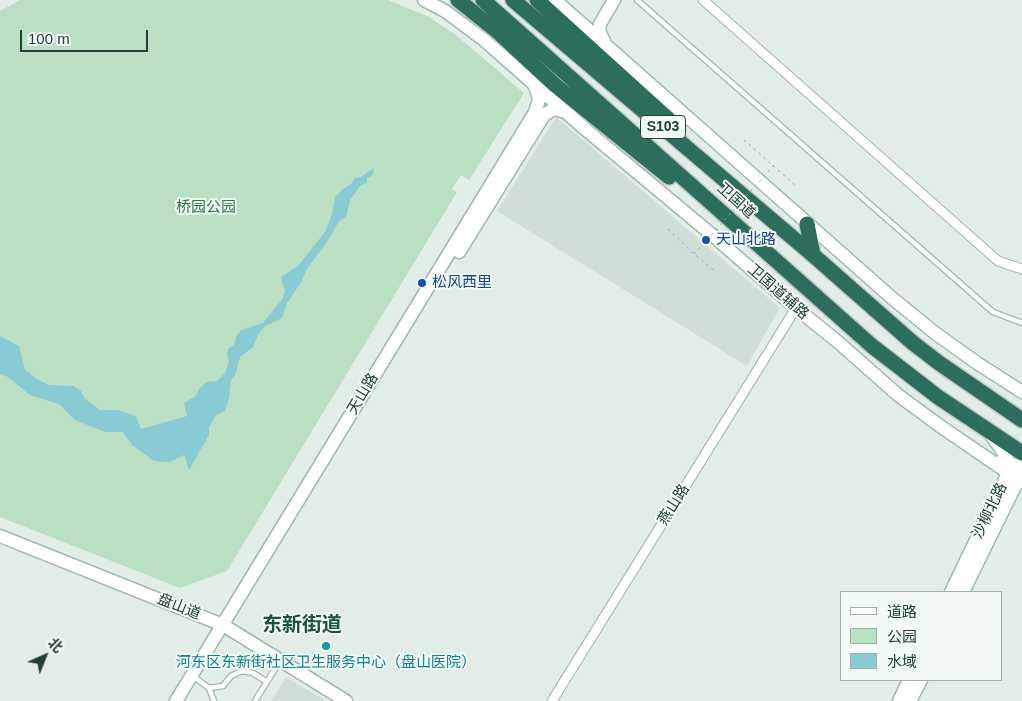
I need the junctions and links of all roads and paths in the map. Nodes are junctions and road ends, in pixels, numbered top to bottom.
1 (424, 0) edge
2 (458, 0) edge
3 (483, 0) edge
4 (513, 0) edge
5 (537, 0) edge
6 (555, 0) edge
7 (608, 0) edge
8 (614, 0) edge
9 (636, 0) edge
10 (703, 0) edge
11 (573, 16) junction
12 (604, 42) junction
13 (534, 85) junction
14 (565, 112) junction
15 (744, 140) dead end
16 (774, 165) junction
17 (795, 185) dead end
18 (806, 224) junction
19 (668, 229) dead end
20 (694, 254) junction
21 (813, 255) junction
22 (1022, 269) edge
23 (716, 272) dead end
24 (792, 274) junction
25 (796, 308) junction
26 (1022, 324) edge
27 (1019, 388) edge
28 (1022, 420) edge
29 (988, 432) junction
30 (1022, 454) edge
31 (1017, 474) edge
32 (0, 536) edge
33 (0, 542) edge
34 (952, 591) edge
35 (963, 591) edge
36 (225, 629) junction
37 (279, 662) junction
38 (197, 680) junction
39 (909, 681) edge
40 (920, 681) edge
41 (267, 682) junction
42 (209, 688) junction
43 (176, 701) edge
44 (183, 701) edge
45 (214, 701) edge
46 (255, 701) edge
47 (337, 701) edge
48 (346, 701) edge
49 (552, 701) edge
50 (899, 701) edge
51 (910, 701) edge

1 - 13 street, 卫国道辅路
2 - 24 highway
3 - 24 highway, 卫国道 / S103
4 - 21 highway, 卫国道 / S103
5 - 21 highway
6 - 11 street
7 - 11 street
8 - 12 street
9 - 26 lane
10 - 22 street
11 - 12 street
12 - 18 street
13 - 14 street, 卫国道辅路
13 - 36 street, 天山路
14 - 25 street, 卫国道辅路
14 - 36 street, 天山路
15 - 16 path
16 - 17 path
16 - 20 path, bridge
18 - 21 highway
18 - 27 street
19 - 20 path
20 - 23 path
21 - 28 highway, 卫国道 / S103
24 - 29 highway, 卫国道 / S103
25 - 31 street, 卫国道辅路
25 - 49 street, 燕山路
29 - 30 highway, 卫国道 / S103
29 - 31 street, 沙柳北路
31 - 34 street, 沙柳北路
31 - 35 street, 沙柳北路
32 - 36 street, 盘山道
33 - 36 street, 盘山道
36 - 37 street, 盘山道
36 - 38 street, 天山路
36 - 43 street, 天山路
37 - 41 lane
37 - 47 street, 盘山道
37 - 48 street, 盘山道
38 - 42 lane
38 - 44 street, 天山路
39 - 50 street
40 - 51 street
41 - 42 lane
41 - 46 lane
42 - 45 lane

